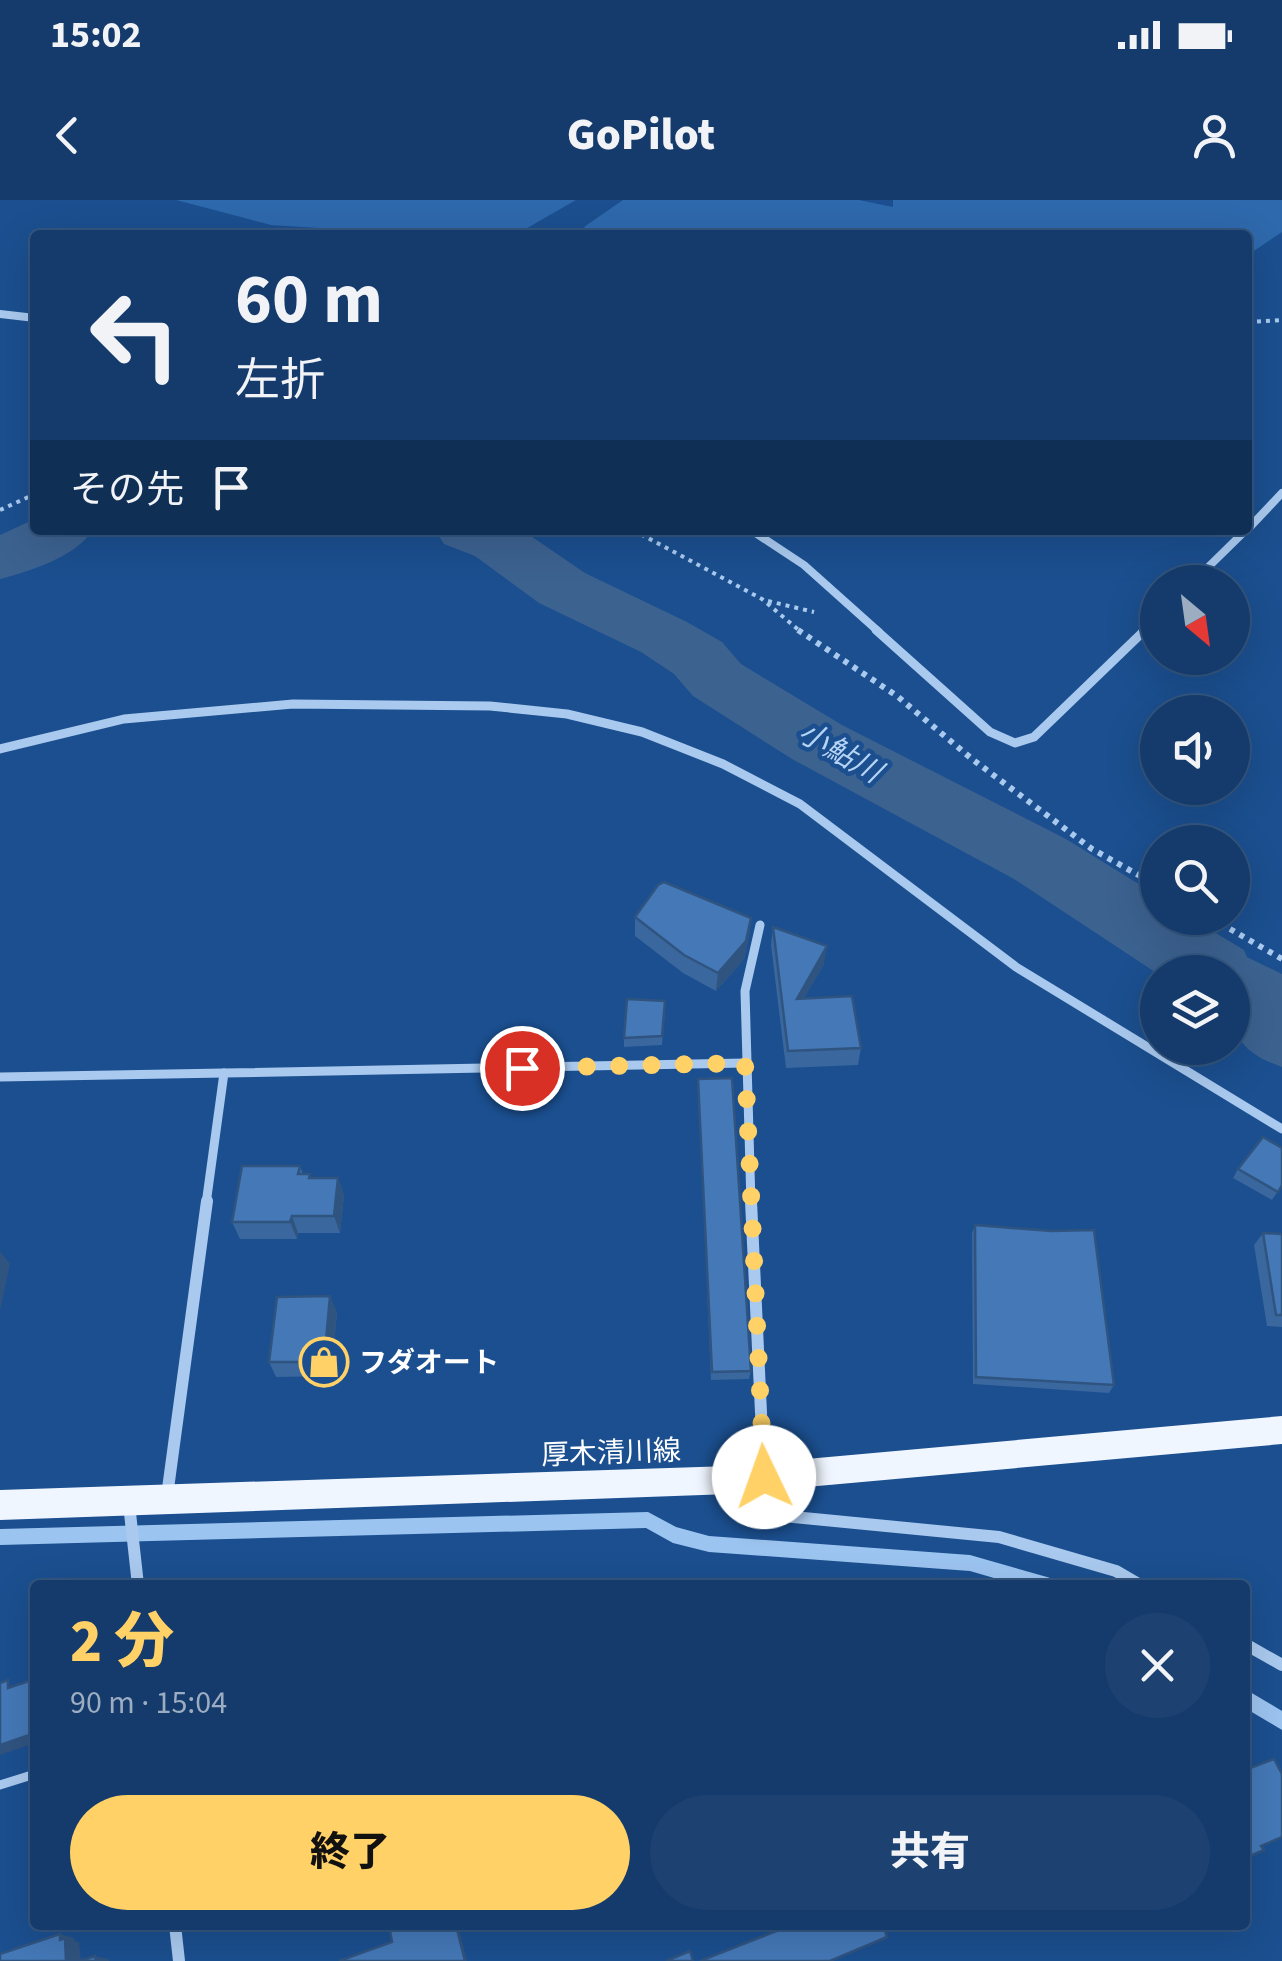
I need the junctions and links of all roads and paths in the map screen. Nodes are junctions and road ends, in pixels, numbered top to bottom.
1 (0, 314) edge
2 (30, 317) edge
3 (1282, 320) edge
4 (1252, 322) edge
5 (1282, 493) edge
6 (30, 496) edge
7 (0, 510) edge
8 (1252, 524) edge
9 (642, 535) edge
10 (760, 535) edge
11 (1241, 535) edge
12 (1210, 565) edge
13 (1140, 634) edge
14 (0, 749) edge
15 (1140, 876) edge
16 (760, 925) dead end
17 (1240, 935) edge
18 (1282, 959) edge
19 (745, 1063) junction
20 (224, 1073) junction
21 (0, 1077) edge
22 (1282, 1128) edge
23 (1282, 1430) edge
24 (764, 1477) junction
25 (730, 1480) junction
26 (166, 1502) junction
27 (0, 1505) edge
28 (129, 1507) junction
29 (137, 1580) edge
30 (1131, 1580) edge
31 (1250, 1647) edge
32 (1282, 1665) edge
33 (30, 1776) edge
34 (0, 1785) edge
35 (176, 1930) edge
36 (179, 1961) edge

1 - 2 street
3 - 4 path
5 - 8 street
6 - 7 path
9 - 15 path
10 - 13 street
11 - 12 street
14 - 22 street
16 - 19 street
17 - 18 path
19 - 20 street
19 - 24 street
20 - 21 street
20 - 26 street
23 - 24 main road, 厚木清川線
24 - 25 main road, 厚木清川線
25 - 26 main road, 厚木清川線
25 - 30 street
26 - 28 main road, 厚木清川線
27 - 28 main road, 厚木清川線
28 - 29 street
31 - 32 street
33 - 34 lane
35 - 36 street

